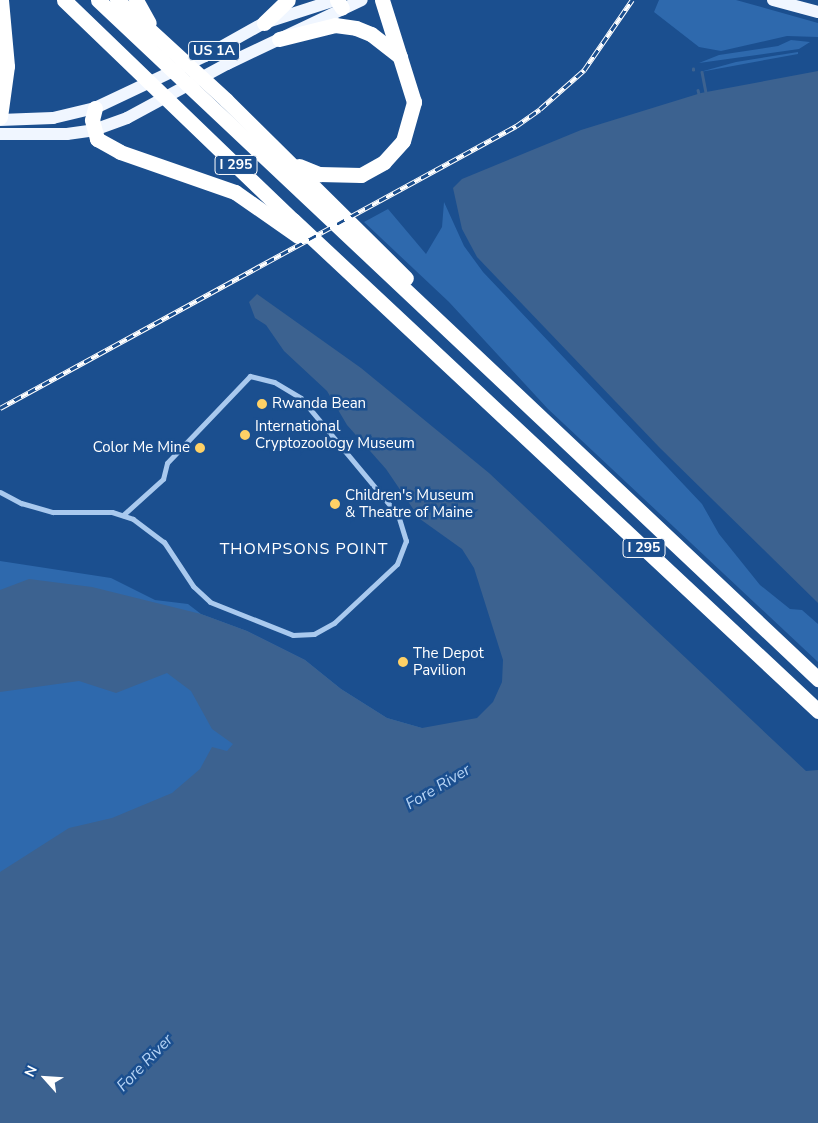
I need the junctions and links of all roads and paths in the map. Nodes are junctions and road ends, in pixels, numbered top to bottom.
1 (1, 0) edge
2 (64, 0) edge
3 (98, 0) edge
4 (117, 0) edge
5 (136, 0) edge
6 (288, 0) edge
7 (362, 0) edge
8 (382, 0) edge
9 (773, 0) edge
10 (338, 3) edge
11 (818, 12) edge
12 (264, 23) junction
13 (279, 39) junction
14 (159, 49) junction
15 (2, 54) edge
16 (400, 57) junction
17 (95, 108) junction
18 (0, 119) edge
19 (94, 130) junction
20 (0, 134) edge
21 (292, 164) junction
22 (322, 202) junction
23 (289, 223) junction
24 (494, 372) joint
25 (0, 492) edge
26 (123, 515) junction
27 (818, 679) edge
28 (818, 711) edge

1 - 15 highway
2 - 23 highway, I 295
3 - 14 highway, I 295
4 - 14 highway
5 - 14 highway, US 1A
6 - 12 highway
7 - 10 main road, US 1A
8 - 16 highway
9 - 11 main road
10 - 12 main road, US 1A
10 - 13 main road
12 - 17 main road, US 1A
13 - 16 highway
13 - 19 main road
14 - 21 highway, US 1A
14 - 22 highway, I 295
15 - 18 highway
16 - 21 highway
17 - 18 main road
17 - 19 highway
19 - 20 main road
19 - 23 highway
21 - 22 highway, US 1A
22 - 24 highway, US 1A
23 - 28 highway, I 295
24 - 27 highway, I 295
25 - 26 street
26 - 26 street

